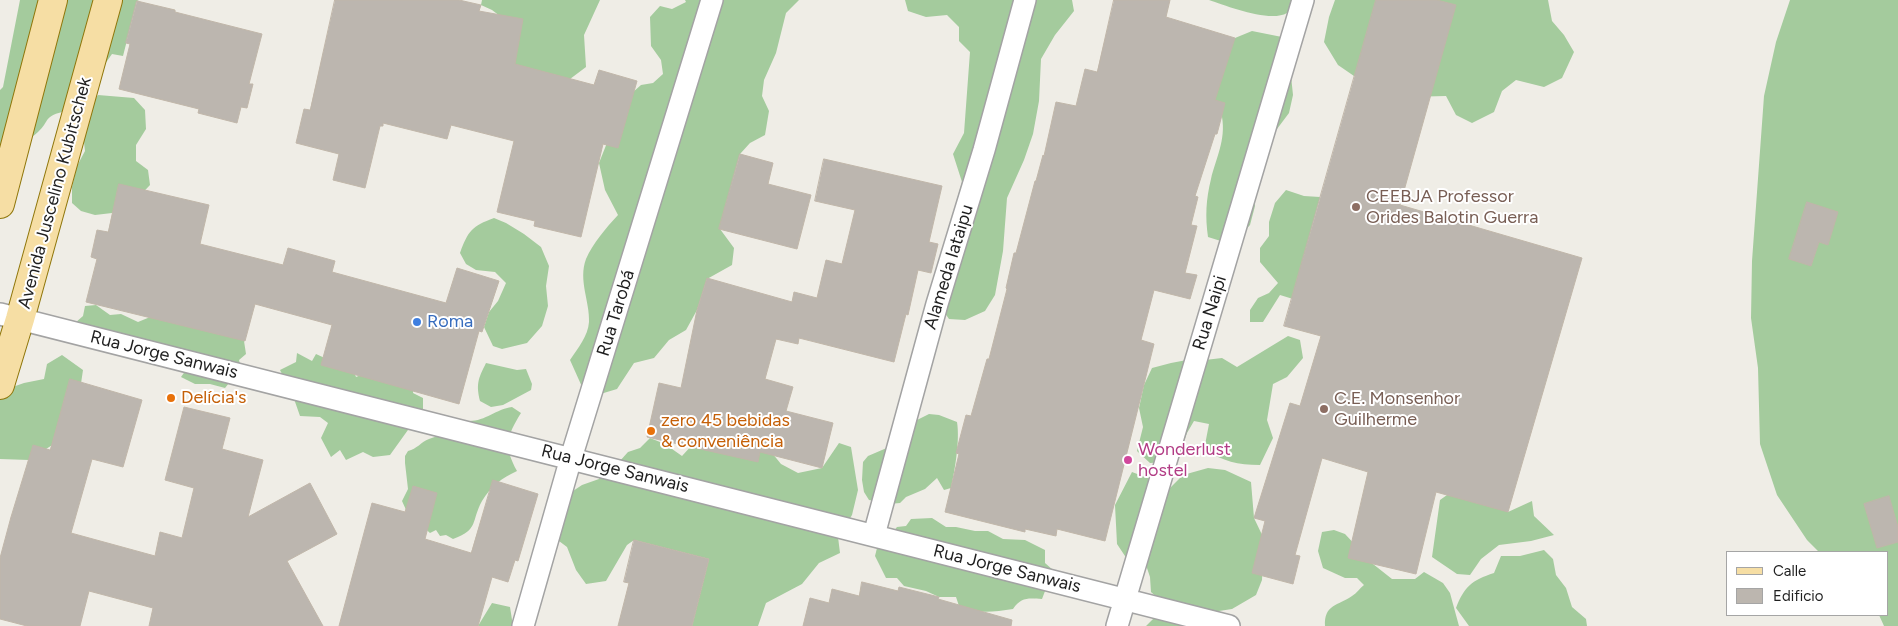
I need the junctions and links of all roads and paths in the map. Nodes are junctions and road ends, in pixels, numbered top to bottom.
1 (53, 0) edge
2 (108, 0) edge
3 (712, 0) edge
4 (1025, 0) edge
5 (1303, 0) edge
6 (0, 204) edge
7 (10, 316) edge
8 (0, 385) edge
9 (571, 458) junction
10 (874, 535) junction
11 (1124, 599) junction
12 (523, 626) edge
13 (1117, 626) edge
14 (1229, 626) edge

1 - 6 main road
2 - 7 main road, Avenida Juscelino Kubitschek
3 - 9 street, Rua Tarobá
4 - 10 street, Alameda Iataipu
5 - 11 street, Rua Naipi
7 - 8 main road, Avenida Juscelino Kubitschek
7 - 9 street, Rua Jorge Sanwais
9 - 10 street, Rua Jorge Sanwais
9 - 12 street, Rua Tarobá
10 - 11 street, Rua Jorge Sanwais
11 - 13 street, Rua Naipi
11 - 14 street, Rua Jorge Sanwais

